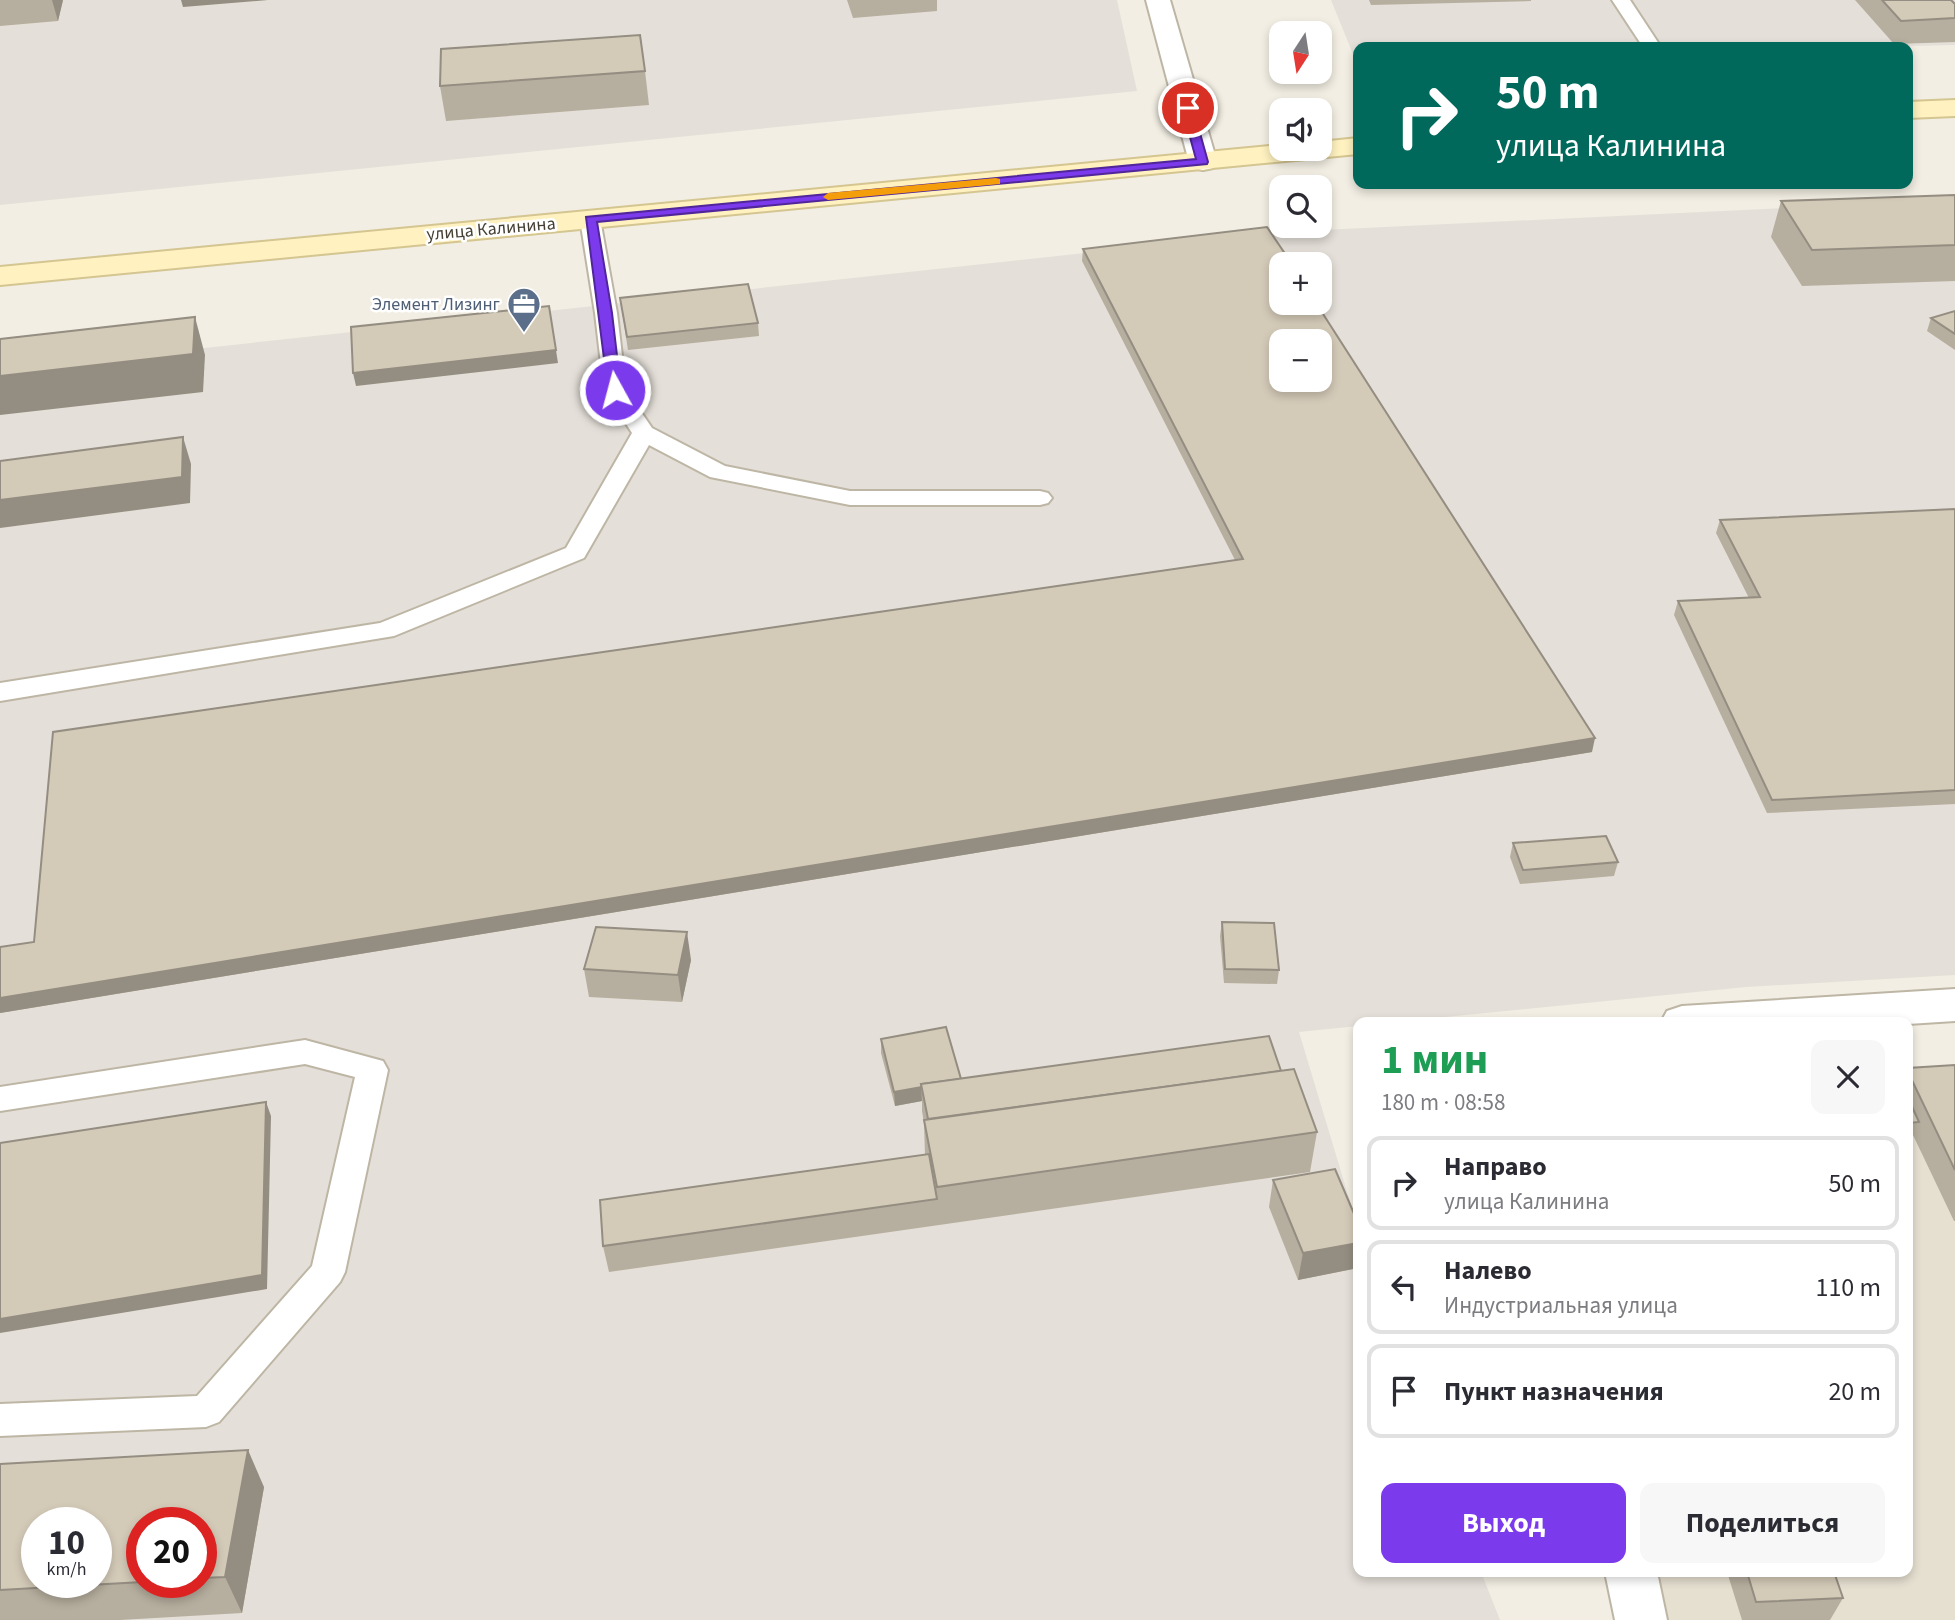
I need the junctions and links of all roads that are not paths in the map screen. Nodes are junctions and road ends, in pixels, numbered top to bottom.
1 (1158, 0) edge
2 (1621, 0) edge
3 (1649, 42) edge
4 (1955, 108) edge
5 (1913, 110) edge
6 (1353, 147) edge
7 (1203, 162) junction
8 (590, 219) junction
9 (0, 276) edge
10 (644, 433) junction
11 (1040, 498) dead end
12 (0, 692) edge
13 (1955, 1005) edge
14 (1762, 1017) edge
15 (0, 1099) edge
16 (0, 1420) edge
17 (1632, 1577) edge
18 (1642, 1620) edge

1 - 7 street
2 - 3 lane
4 - 5 main road
6 - 7 main road, улица Калинина
7 - 8 main road, улица Калинина
8 - 9 main road, улица Калинина
8 - 10 lane
10 - 11 lane
10 - 12 lane
13 - 14 street
15 - 16 lane
17 - 18 street

